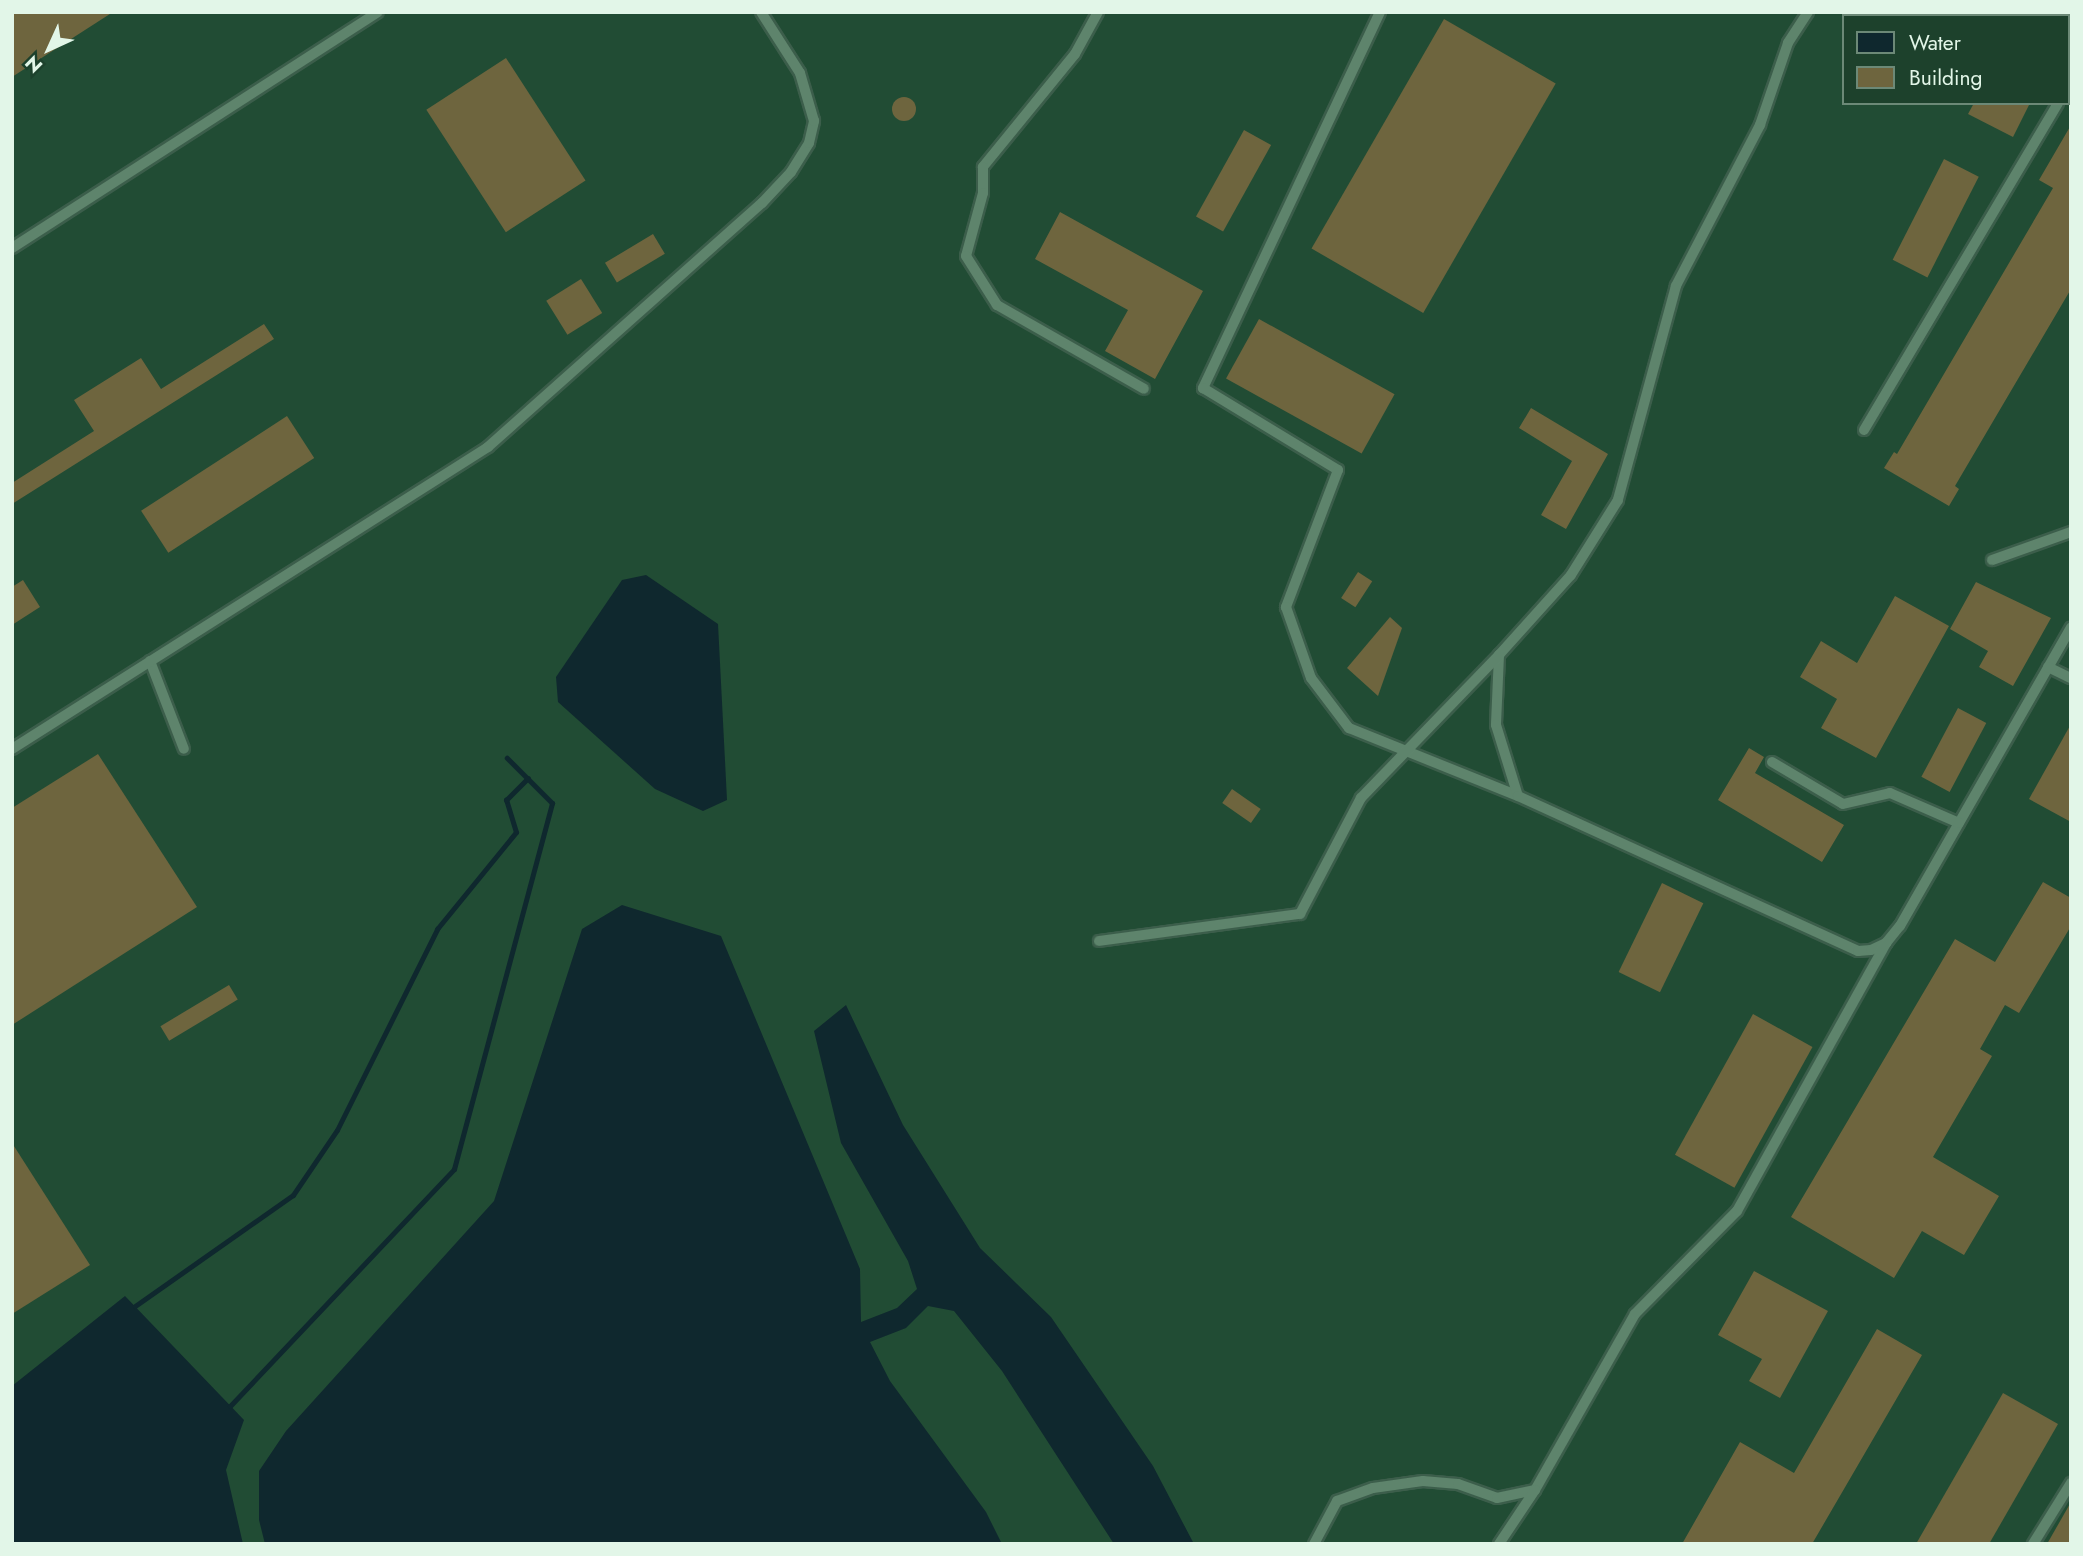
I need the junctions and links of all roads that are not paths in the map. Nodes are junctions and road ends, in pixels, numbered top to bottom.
1 (377, 12) edge
2 (761, 12) edge
3 (1098, 12) edge
4 (1380, 12) edge
5 (1808, 12) edge
6 (2057, 105) edge
7 (12, 248) edge
8 (1144, 388) dead end
9 (1864, 430) dead end
10 (2071, 532) edge
11 (1992, 560) dead end
12 (2071, 627) edge
13 (1499, 655) junction
14 (150, 661) junction
15 (2048, 667) junction
16 (2071, 678) edge
17 (12, 749) edge
18 (184, 749) dead end
19 (1404, 751) junction
20 (1772, 762) dead end
21 (1518, 796) junction
22 (1959, 823) junction
23 (1099, 941) dead end
24 (1886, 943) junction
25 (2071, 1483) edge
26 (1535, 1490) junction
27 (1314, 1544) edge
28 (1499, 1544) edge
29 (2033, 1544) edge

1 - 7 lane
2 - 14 lane
3 - 8 lane
4 - 19 lane
5 - 13 lane
6 - 9 lane
10 - 11 lane
12 - 15 lane
13 - 19 lane
13 - 21 lane
14 - 17 lane
14 - 18 lane
15 - 16 lane
15 - 22 lane
19 - 21 lane
19 - 23 lane
20 - 22 lane
21 - 24 lane
22 - 24 lane
24 - 26 lane
25 - 29 lane
26 - 27 lane
26 - 28 lane

